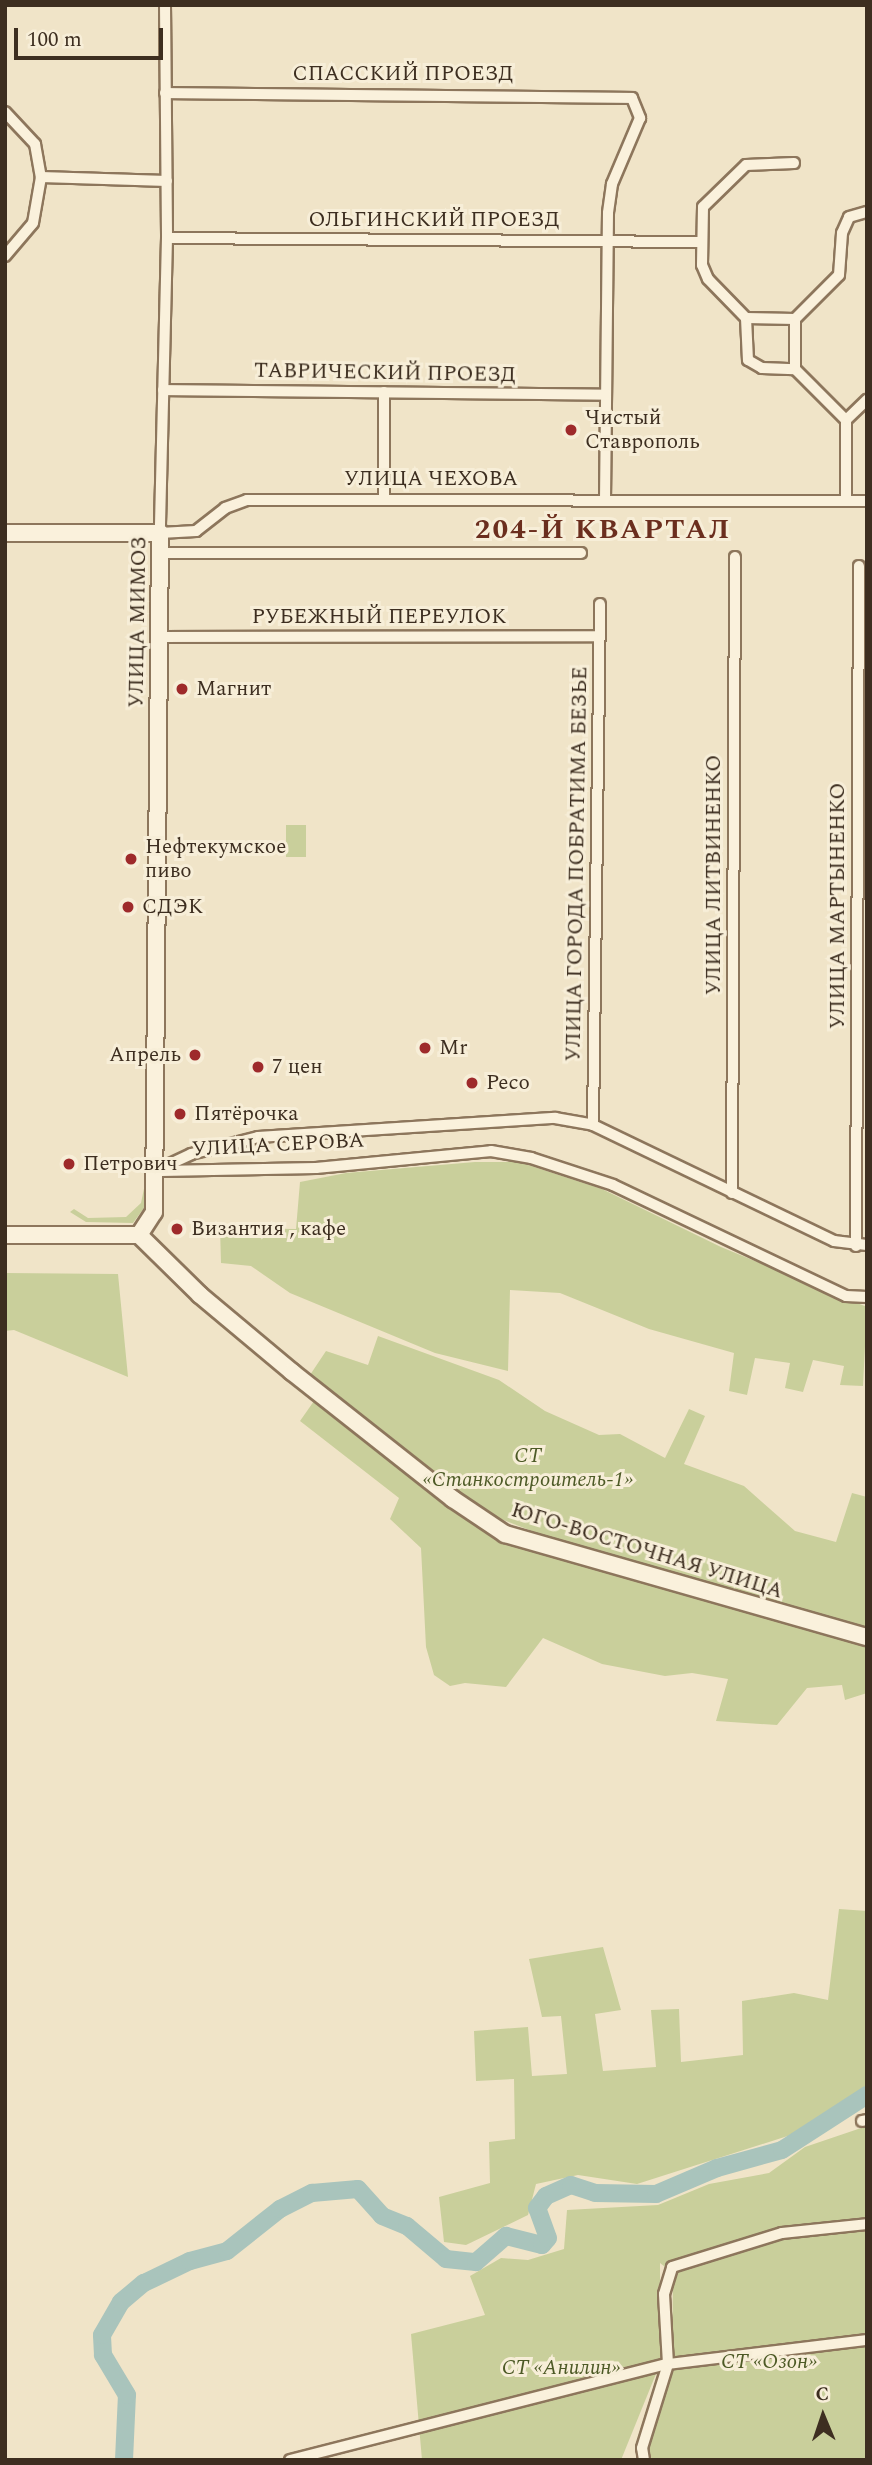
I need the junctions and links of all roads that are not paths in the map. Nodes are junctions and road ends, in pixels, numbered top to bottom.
1 (165, 5) edge
2 (165, 93) junction
3 (5, 112) edge
4 (794, 163) dead end
5 (41, 177) junction
6 (167, 181) junction
7 (867, 212) edge
8 (167, 238) junction
9 (606, 240) junction
10 (700, 242) junction
11 (5, 256) edge
12 (746, 318) junction
13 (795, 319) junction
14 (795, 369) junction
15 (163, 390) junction
16 (384, 393) junction
17 (606, 395) junction
18 (867, 400) edge
19 (846, 420) junction
20 (384, 500) junction
21 (605, 501) junction
22 (846, 501) junction
23 (867, 501) edge
24 (5, 533) edge
25 (160, 533) junction
26 (160, 553) junction
27 (580, 553) dead end
28 (735, 557) dead end
29 (859, 566) dead end
30 (600, 604) dead end
31 (599, 636) junction
32 (159, 637) junction
33 (593, 1125) junction
34 (155, 1171) junction
35 (733, 1193) junction
36 (5, 1234) edge
37 (139, 1235) junction
38 (861, 1246) edge
39 (867, 1297) edge
40 (867, 1637) edge
41 (867, 2224) edge
42 (867, 2340) edge
43 (668, 2364) junction
44 (290, 2460) edge
45 (644, 2460) edge

1 - 2 street, УЛИЦА МИМОЗ
2 - 6 street, УЛИЦА МИМОЗ
2 - 9 street, СПАССКИЙ ПРОЕЗД
3 - 5 street
4 - 10 street
5 - 6 street
5 - 11 street
6 - 8 street, УЛИЦА МИМОЗ
7 - 13 street
8 - 9 street, ОЛЬГИНСКИЙ ПРОЕЗД
8 - 15 street, УЛИЦА МИМОЗ
9 - 10 street, ОЛЬГИНСКИЙ ПРОЕЗД
9 - 17 street
10 - 12 street
12 - 13 street
12 - 14 street
13 - 14 street
14 - 19 street
15 - 16 street, ТАВРИЧЕСКИЙ ПРОЕЗД
15 - 25 street, УЛИЦА МИМОЗ
16 - 17 street, ТАВРИЧЕСКИЙ ПРОЕЗД
16 - 20 street
17 - 21 street
18 - 19 street
19 - 22 street
20 - 21 street, УЛИЦА ЧЕХОВА
20 - 25 street, УЛИЦА ЧЕХОВА
21 - 22 street, УЛИЦА ЧЕХОВА
22 - 23 street, УЛИЦА ЧЕХОВА
24 - 25 street, УЛИЦА ЧЕХОВА
25 - 26 street, УЛИЦА МИМОЗ
26 - 27 street
26 - 32 street, УЛИЦА МИМОЗ
28 - 35 street, УЛИЦА ЛИТВИНЕНКО
29 - 38 street, УЛИЦА МАРТЫНЕНКО
30 - 31 street, УЛИЦА ГОРОДА ПОБРАТИМА БЕЗЬЕ
31 - 32 street, РУБЕЖНЫЙ ПЕРЕУЛОК
31 - 33 street, УЛИЦА ГОРОДА ПОБРАТИМА БЕЗЬЕ
32 - 34 street, УЛИЦА МИМОЗ
33 - 34 street, УЛИЦА СЕРОВА
33 - 35 street, УЛИЦА СЕРОВА
34 - 37 street, УЛИЦА МИМОЗ
34 - 39 street, УЛИЦА СЕРОВА
35 - 38 street, УЛИЦА СЕРОВА
36 - 37 street
37 - 40 street, ЮГО-ВОСТОЧНАЯ УЛИЦА
41 - 43 street
42 - 43 street
43 - 44 street
43 - 45 street

